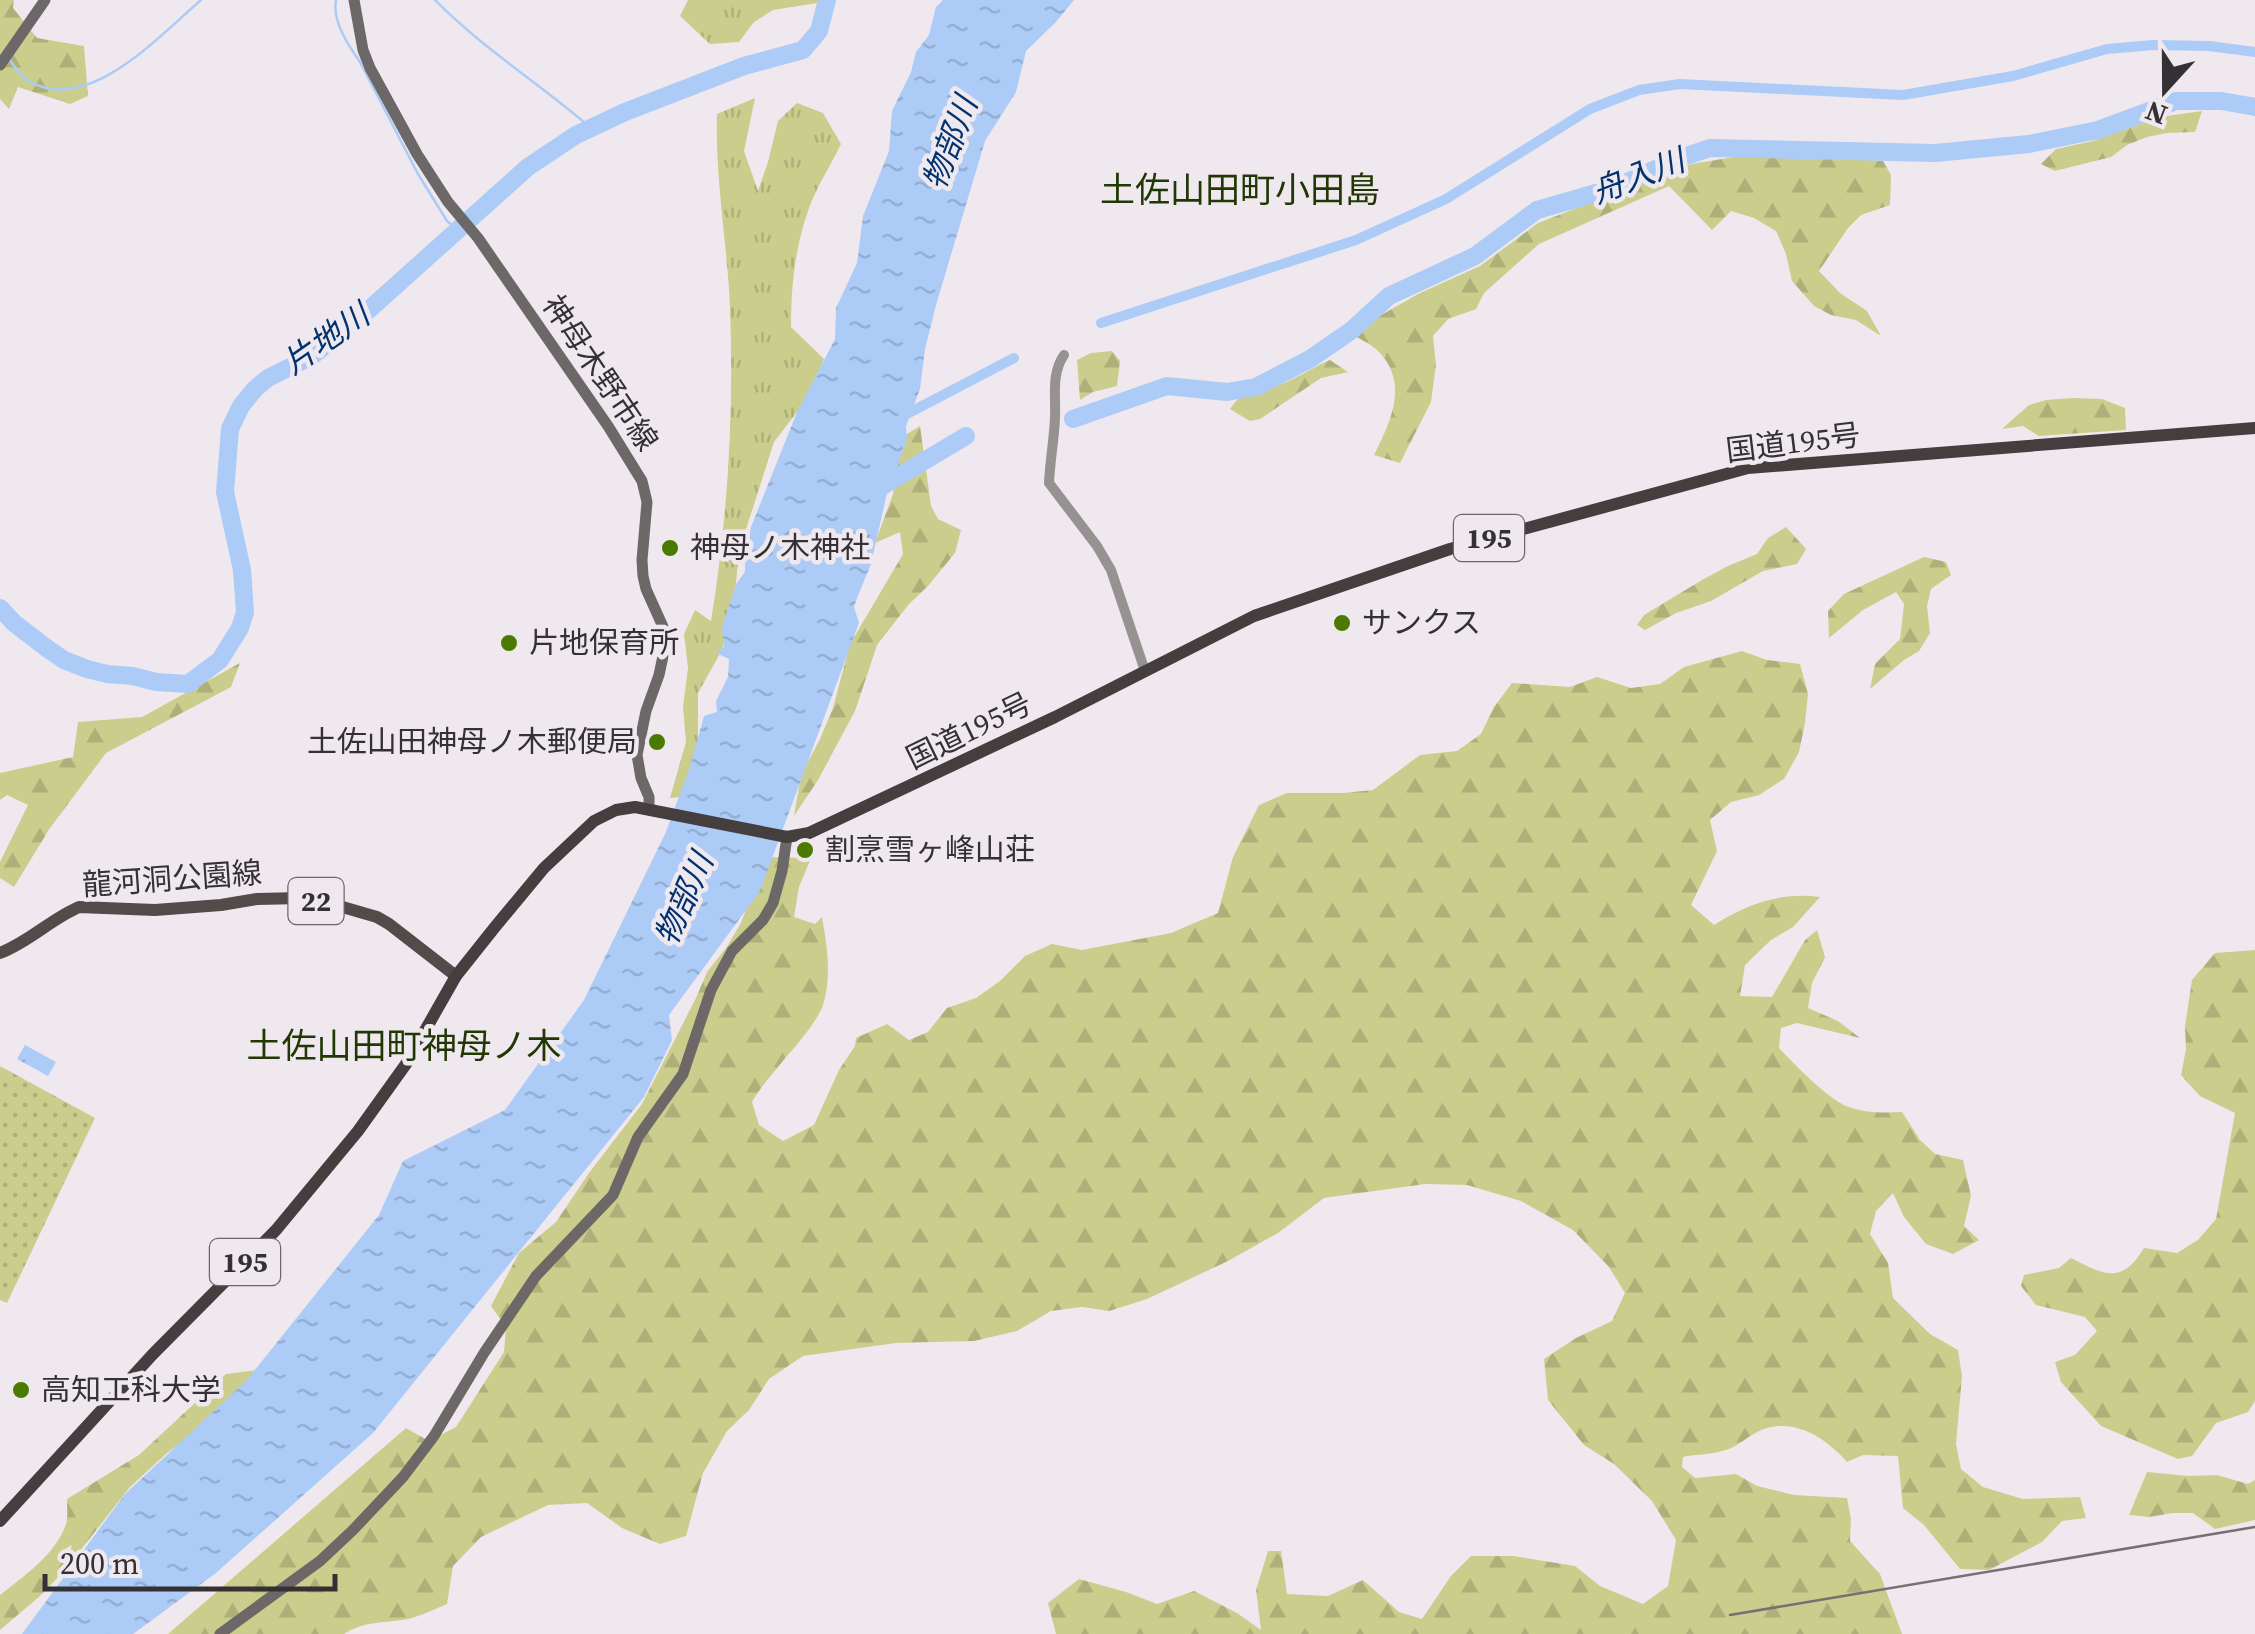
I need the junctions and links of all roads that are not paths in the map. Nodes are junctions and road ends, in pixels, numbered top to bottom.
1 (45, 0) edge
2 (354, 0) edge
3 (0, 65) edge
4 (1064, 354) dead end
5 (2255, 428) edge
6 (1145, 670) junction
7 (655, 811) junction
8 (781, 836) junction
9 (0, 954) edge
10 (456, 976) junction
11 (0, 1521) edge
12 (220, 1634) edge

1 - 3 main road
2 - 7 main road, 神母木野市線
4 - 6 street
5 - 6 highway, 国道195号 / 195
6 - 8 highway, 国道195号 / 195
7 - 8 highway, 国道195号 / 195
7 - 10 highway, 国道195号 / 195
8 - 12 main road
9 - 10 main road, 龍河洞公園線 / 22
10 - 11 highway, 国道195号 / 195

